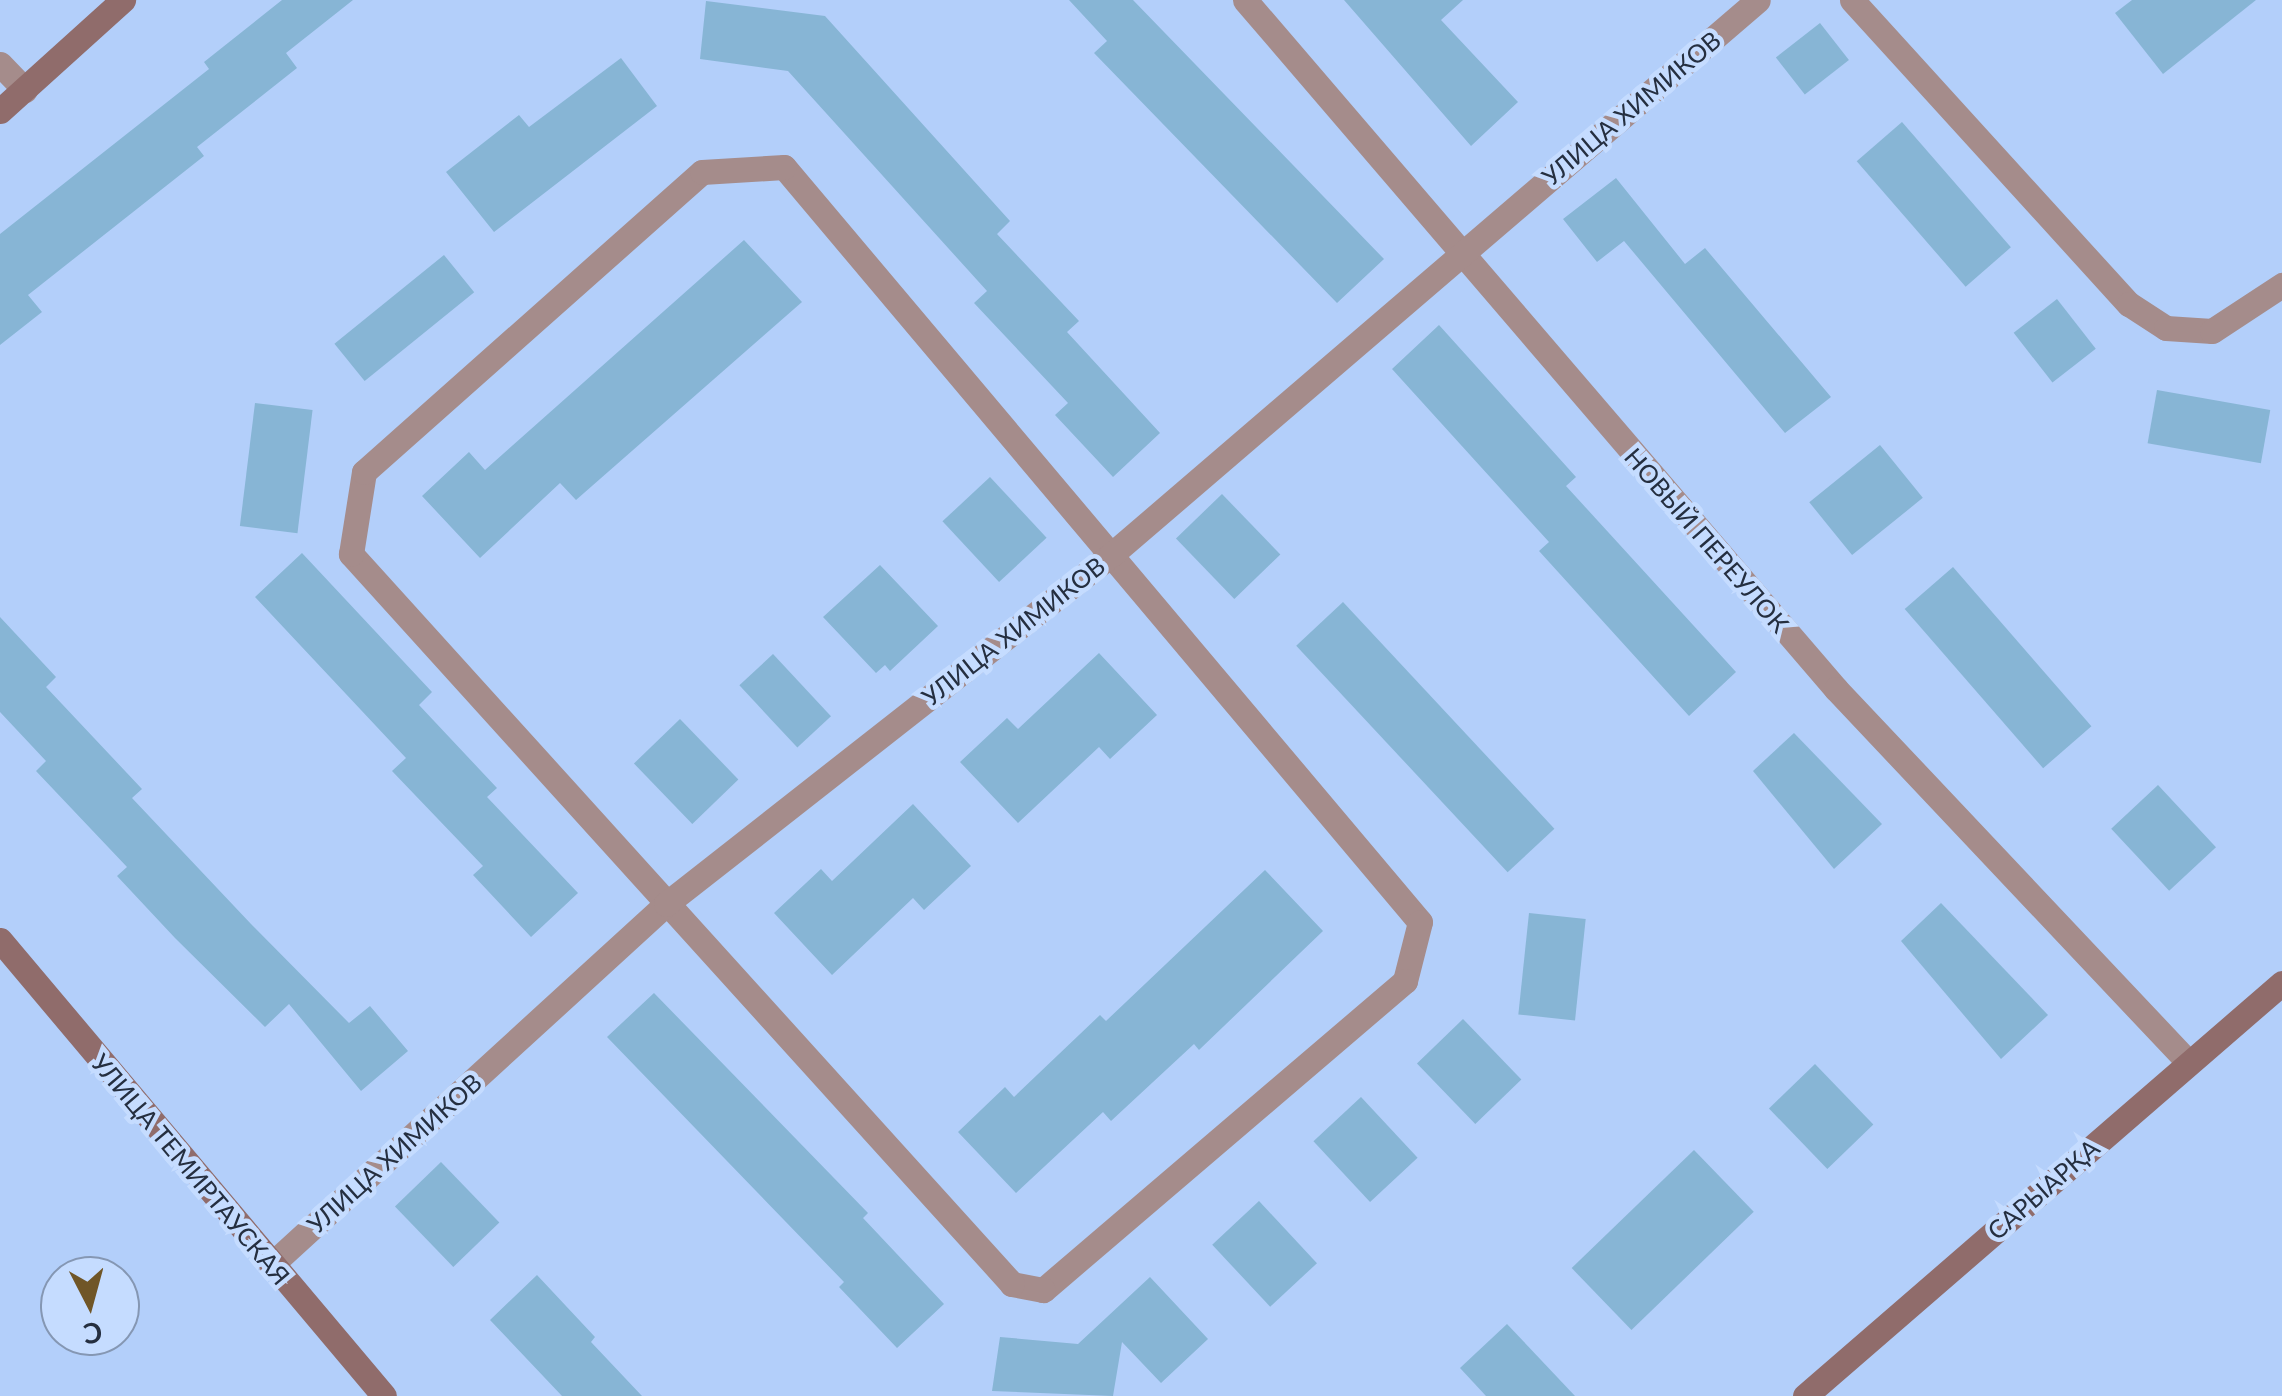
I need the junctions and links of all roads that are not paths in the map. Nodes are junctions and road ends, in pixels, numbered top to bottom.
1 (124, 0) edge
2 (1245, 0) edge
3 (1758, 0) edge
4 (1852, 0) edge
5 (0, 64) edge
6 (25, 90) junction
7 (0, 111) edge
8 (1460, 252) junction
9 (2282, 285) edge
10 (1110, 555) junction
11 (666, 904) junction
12 (0, 940) edge
13 (2282, 983) edge
14 (2189, 1062) junction
15 (271, 1265) junction
16 (384, 1396) edge
17 (1805, 1396) edge

1 - 6 street
2 - 8 street, НОВЫЙ ПЕРЕУЛОК
3 - 8 street, УЛИЦА ХИМИКОВ
4 - 9 street
5 - 6 street
6 - 7 street
8 - 10 street, УЛИЦА ХИМИКОВ
8 - 14 street, НОВЫЙ ПЕРЕУЛОК
10 - 11 street, УЛИЦА ХИМИКОВ
10 - 11 street
10 - 11 street
11 - 15 street, УЛИЦА ХИМИКОВ
12 - 15 street, УЛИЦА ТЕМИРТАУСКАЯ
13 - 14 street, САРЫАРҚА
14 - 17 street, САРЫАРҚА
15 - 16 street, УЛИЦА ТЕМИРТАУСКАЯ

